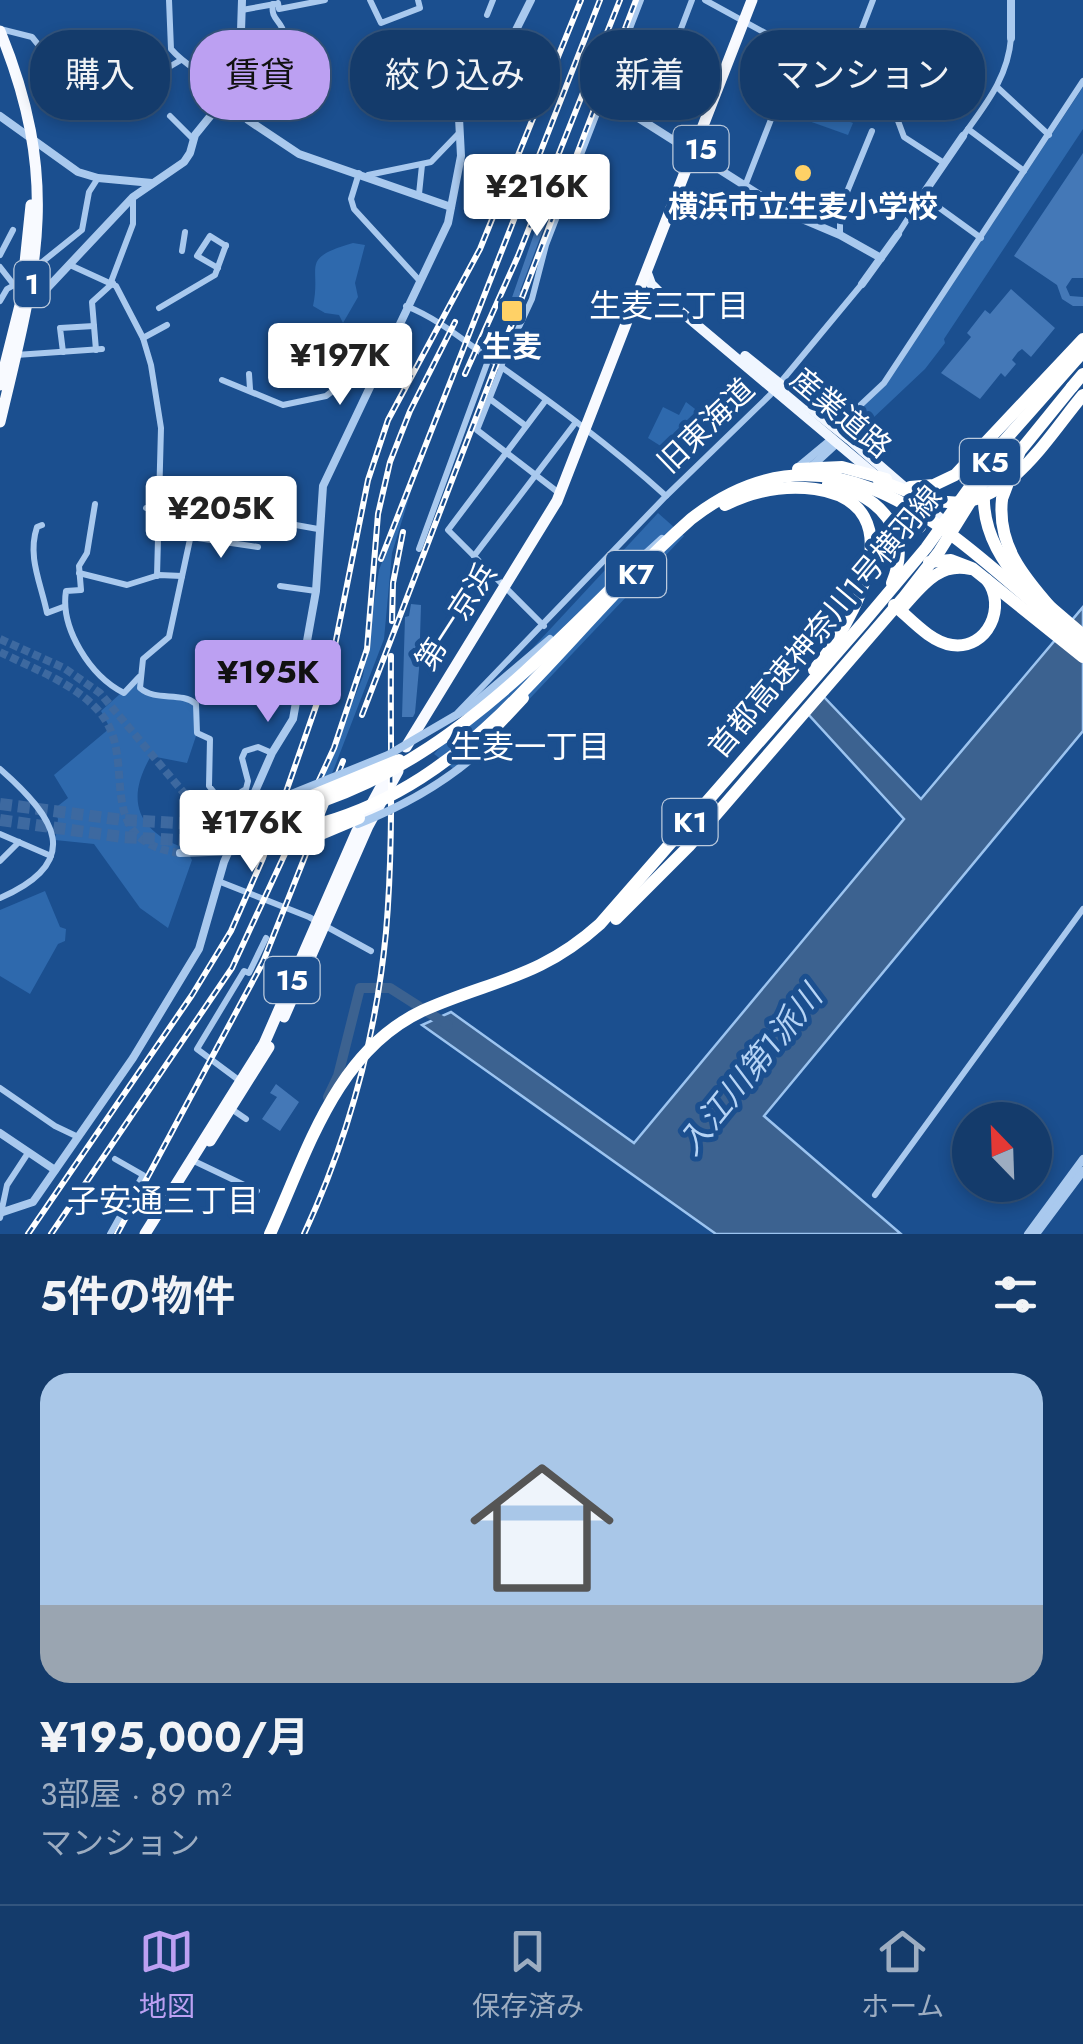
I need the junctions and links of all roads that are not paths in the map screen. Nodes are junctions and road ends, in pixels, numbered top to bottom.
1 (169, 0) edge
2 (325, 0) edge
3 (370, 0) edge
4 (418, 0) edge
5 (492, 0) edge
6 (531, 0) edge
7 (642, 0) edge
8 (692, 0) edge
9 (705, 0) edge
10 (755, 0) edge
11 (874, 0) edge
12 (1011, 0) edge
13 (276, 2) edge
14 (242, 5) edge
15 (487, 15) dead end
16 (746, 23) junction
17 (0, 30) edge
18 (242, 30) edge
19 (281, 30) edge
20 (516, 30) edge
21 (631, 30) edge
22 (759, 30) edge
23 (862, 30) edge
24 (1011, 38) joint
25 (0, 50) edge
26 (181, 60) junction
27 (190, 66) edge
28 (1083, 81) edge
29 (997, 87) junction
30 (170, 116) dead end
31 (208, 120) edge
32 (251, 120) edge
33 (459, 120) edge
34 (598, 120) edge
35 (641, 120) edge
36 (771, 120) edge
37 (898, 120) edge
38 (2, 122) edge
39 (646, 123) junction
40 (872, 131) dead end
41 (966, 132) junction
42 (459, 133) junction
43 (1049, 135) junction
44 (30, 138) junction
45 (193, 140) junction
46 (695, 155) junction
47 (944, 162) junction
48 (422, 165) junction
49 (1024, 172) junction
50 (364, 174) junction
51 (98, 178) junction
52 (152, 183) junction
53 (745, 186) junction
54 (925, 193) junction
55 (418, 194) junction
56 (134, 197) junction
57 (451, 208) junction
58 (12, 230) dead end
59 (186, 232) dead end
60 (898, 234) joint
61 (840, 235) junction
62 (980, 238) junction
63 (182, 251) dead end
64 (0, 255) edge
65 (881, 258) junction
66 (70, 265) junction
67 (0, 267) edge
68 (36, 267) junction
69 (218, 268) junction
70 (419, 280) junction
71 (19, 282) junction
72 (112, 282) junction
73 (648, 284) junction
74 (862, 284) joint
75 (667, 296) junction
76 (0, 301) edge
77 (25, 301) junction
78 (406, 306) junction
79 (159, 308) dead end
80 (168, 325) dead end
81 (94, 326) junction
82 (144, 338) junction
83 (1083, 340) edge
84 (6, 341) edge
85 (62, 352) junction
86 (1083, 352) edge
87 (16, 355) junction
88 (489, 358) junction
89 (1083, 363) edge
90 (502, 367) junction
91 (378, 368) junction
92 (249, 374) dead end
93 (1083, 374) edge
94 (222, 380) dead end
95 (1083, 382) edge
96 (0, 384) edge
97 (777, 388) junction
98 (250, 390) junction
99 (1083, 394) edge
100 (490, 399) junction
101 (547, 400) junction
102 (0, 422) edge
103 (526, 426) junction
104 (584, 428) junction
105 (835, 440) junction
106 (506, 453) junction
107 (776, 473) junction
108 (535, 475) junction
109 (733, 492) junction
110 (560, 494) junction
111 (666, 496) junction
112 (95, 504) dead end
113 (146, 508) dead end
114 (160, 510) junction
115 (195, 516) junction
116 (676, 523) junction
117 (42, 525) dead end
118 (318, 529) junction
119 (949, 533) junction
120 (191, 537) junction
121 (258, 548) dead end
122 (419, 549) dead end
123 (474, 556) junction
124 (923, 558) joint
125 (994, 562) junction
126 (80, 572) junction
127 (156, 576) junction
128 (182, 576) junction
129 (280, 586) dead end
130 (507, 589) junction
131 (316, 591) junction
132 (617, 595) junction
133 (858, 600) junction
134 (889, 606) junction
135 (63, 607) junction
136 (1052, 609) junction
137 (590, 617) junction
138 (552, 634) junction
139 (1083, 640) edge
140 (844, 656) junction
141 (1083, 657) edge
142 (554, 662) junction
143 (266, 666) dead end
144 (839, 674) junction
145 (140, 676) junction
146 (301, 679) junction
147 (426, 719) junction
148 (758, 744) junction
149 (272, 753) junction
150 (1, 773) edge
151 (194, 804) tunnel mouth
152 (241, 810) joint
153 (196, 824) tunnel mouth
154 (308, 826) junction
155 (0, 834) edge
156 (196, 841) tunnel mouth
157 (19, 842) junction
158 (302, 842) junction
159 (180, 853) tunnel mouth
160 (51, 856) junction
161 (0, 861) edge
162 (647, 872) junction
163 (218, 881) junction
164 (0, 898) edge
165 (1082, 913) edge
166 (614, 920) junction
167 (322, 924) junction
168 (266, 938) dead end
169 (371, 951) dead end
170 (240, 1080) junction
171 (0, 1088) edge
172 (229, 1107) junction
173 (246, 1118) dead end
174 (0, 1133) edge
175 (76, 1136) junction
176 (28, 1153) junction
177 (116, 1159) dead end
178 (1083, 1159) edge
179 (196, 1162) junction
180 (54, 1170) junction
181 (1083, 1170) edge
182 (257, 1191) dead end
183 (875, 1195) dead end
184 (0, 1214) edge
185 (110, 1234) edge
186 (149, 1234) edge
187 (270, 1234) edge
188 (278, 1234) edge
189 (1028, 1234) edge
190 (1036, 1234) edge

1 - 26 street
2 - 13 street
3 - 4 street
5 - 15 street
6 - 20 street
7 - 21 street
8 - 39 street
9 - 16 street
10 - 16 highway, 第一京浜 / 15
11 - 23 street
12 - 24 street, 旧東海道
13 - 14 street
13 - 19 street
14 - 18 street
16 - 22 street
16 - 46 highway, 第一京浜 / 15
17 - 26 street
17 - 44 highway, 1
24 - 29 street, 旧東海道
25 - 44 highway, 1
26 - 27 street
28 - 43 street
29 - 41 street, 旧東海道
29 - 43 street
30 - 45 street
31 - 45 street
32 - 50 street
33 - 42 street
34 - 90 street
35 - 39 street
36 - 53 street
37 - 47 street
38 - 44 street
39 - 46 street
40 - 61 street
41 - 47 street, 旧東海道
41 - 49 street
42 - 48 street
42 - 57 street
43 - 49 street
44 - 51 street
44 - 68 highway, 1
44 - 71 highway, 1
45 - 52 street
46 - 53 street
46 - 73 highway, 第一京浜 / 15
47 - 54 street, 旧東海道
48 - 50 street
48 - 55 street
49 - 62 street
50 - 55 street
50 - 70 street
51 - 52 street
51 - 68 street
52 - 56 street
53 - 61 street
54 - 60 street, 旧東海道
54 - 62 street
55 - 57 street
56 - 66 street
56 - 72 street
57 - 70 street
58 - 64 street
59 - 63 street
60 - 65 street, 旧東海道
61 - 65 street
62 - 105 street
65 - 74 street, 旧東海道
66 - 72 street
66 - 77 street
67 - 71 street
68 - 77 highway, 1
69 - 69 street
69 - 79 street
70 - 78 street
71 - 76 street
71 - 77 highway, 1
72 - 81 street
72 - 82 street
73 - 75 main road, 産業道路
73 - 75 main road
73 - 104 highway, 第一京浜 / 15
74 - 97 street, 旧東海道
75 - 97 main road, 産業道路
77 - 84 highway, 1
77 - 87 highway, 1
78 - 88 street
78 - 91 street
80 - 82 street
81 - 85 street
81 - 85 street
82 - 114 street
83 - 107 highway, bridge
83 - 139 highway, K5, bridge
84 - 96 highway, 1
85 - 87 street
86 - 148 highway, 首都高速神奈川1号横羽線 / K1, bridge
87 - 102 highway, 1
88 - 90 street
88 - 122 street
89 - 144 highway, 首都高速神奈川1号横羽線 / K1, bridge
90 - 100 street
90 - 101 street
91 - 98 street
91 - 118 street
92 - 98 street
93 - 136 highway, K5, bridge
94 - 98 street
95 - 119 main road
97 - 105 main road, 産業道路
97 - 105 main road, 産業道路
97 - 111 street, 旧東海道
99 - 109 highway, bridge
100 - 103 street
100 - 106 street
101 - 103 street
101 - 104 street
103 - 106 street
104 - 108 street
104 - 110 highway, 第一京浜 / 15
104 - 111 street
104 - 130 highway, 第一京浜 / 15
105 - 119 main road, 産業道路
105 - 137 street, bridge
105 - 138 street, bridge
106 - 108 street
106 - 123 street
107 - 116 highway, K7, bridge
107 - 125 highway, K7, bridge
108 - 110 street
108 - 123 street
109 - 132 highway, K7, bridge
109 - 139 highway, K7, bridge
110 - 130 highway, 第一京浜 / 15
111 - 138 street, 旧東海道
112 - 126 street
113 - 114 street
114 - 115 street
114 - 127 street
115 - 118 street
115 - 120 street
116 - 138 highway, K7, bridge
116 - 140 highway, bridge
117 - 135 street
118 - 131 street
119 - 124 main road
119 - 134 main road
119 - 139 street, bridge
120 - 121 street
120 - 128 street
123 - 130 street
124 - 134 highway
125 - 133 highway, bridge
125 - 136 highway, K7, bridge
126 - 127 street
126 - 135 street
127 - 128 street
128 - 145 street
129 - 131 street
130 - 138 street
130 - 147 highway, 第一京浜 / 15
131 - 146 street
132 - 133 highway, bridge
132 - 142 highway, K7, bridge
133 - 162 highway, bridge
134 - 144 highway, bridge
134 - 148 highway, bridge
135 - 145 street
136 - 139 highway, K5
137 - 154 highway, bridge
137 - 158 street, bridge
138 - 147 street, 旧東海道
138 - 152 highway, bridge
138 - 153 highway, K7, bridge
140 - 141 highway, bridge
140 - 166 highway, bridge
142 - 154 highway, K7, bridge
142 - 158 highway, bridge
143 - 146 street
144 - 166 highway, 首都高速神奈川1号横羽線 / K1, bridge
145 - 149 street
146 - 149 street
147 - 167 highway, 第一京浜 / 15
148 - 162 highway, 首都高速神奈川1号横羽線 / K1, bridge
149 - 163 street
150 - 160 street
151 - 152 street, bridge
154 - 156 highway, K7, bridge
155 - 157 street
157 - 160 street
157 - 161 street
158 - 159 street, bridge
160 - 164 street
162 - 187 highway, 首都高速神奈川1号横羽線 / K1, bridge
163 - 167 street
163 - 175 street
165 - 183 street
166 - 188 highway, 首都高速神奈川1号横羽線 / K1, bridge
167 - 169 street
167 - 170 highway, 第一京浜 / 15
167 - 172 highway, 第一京浜 / 15
168 - 170 street
170 - 172 highway, 第一京浜 / 15
171 - 175 street
172 - 173 street
172 - 179 highway, 第一京浜 / 15
172 - 186 highway, 第一京浜 / 15
174 - 176 street
175 - 180 street
176 - 180 street
176 - 184 street
177 - 185 street
178 - 189 street
179 - 182 street
179 - 186 highway, 第一京浜 / 15
180 - 184 street
181 - 190 street

